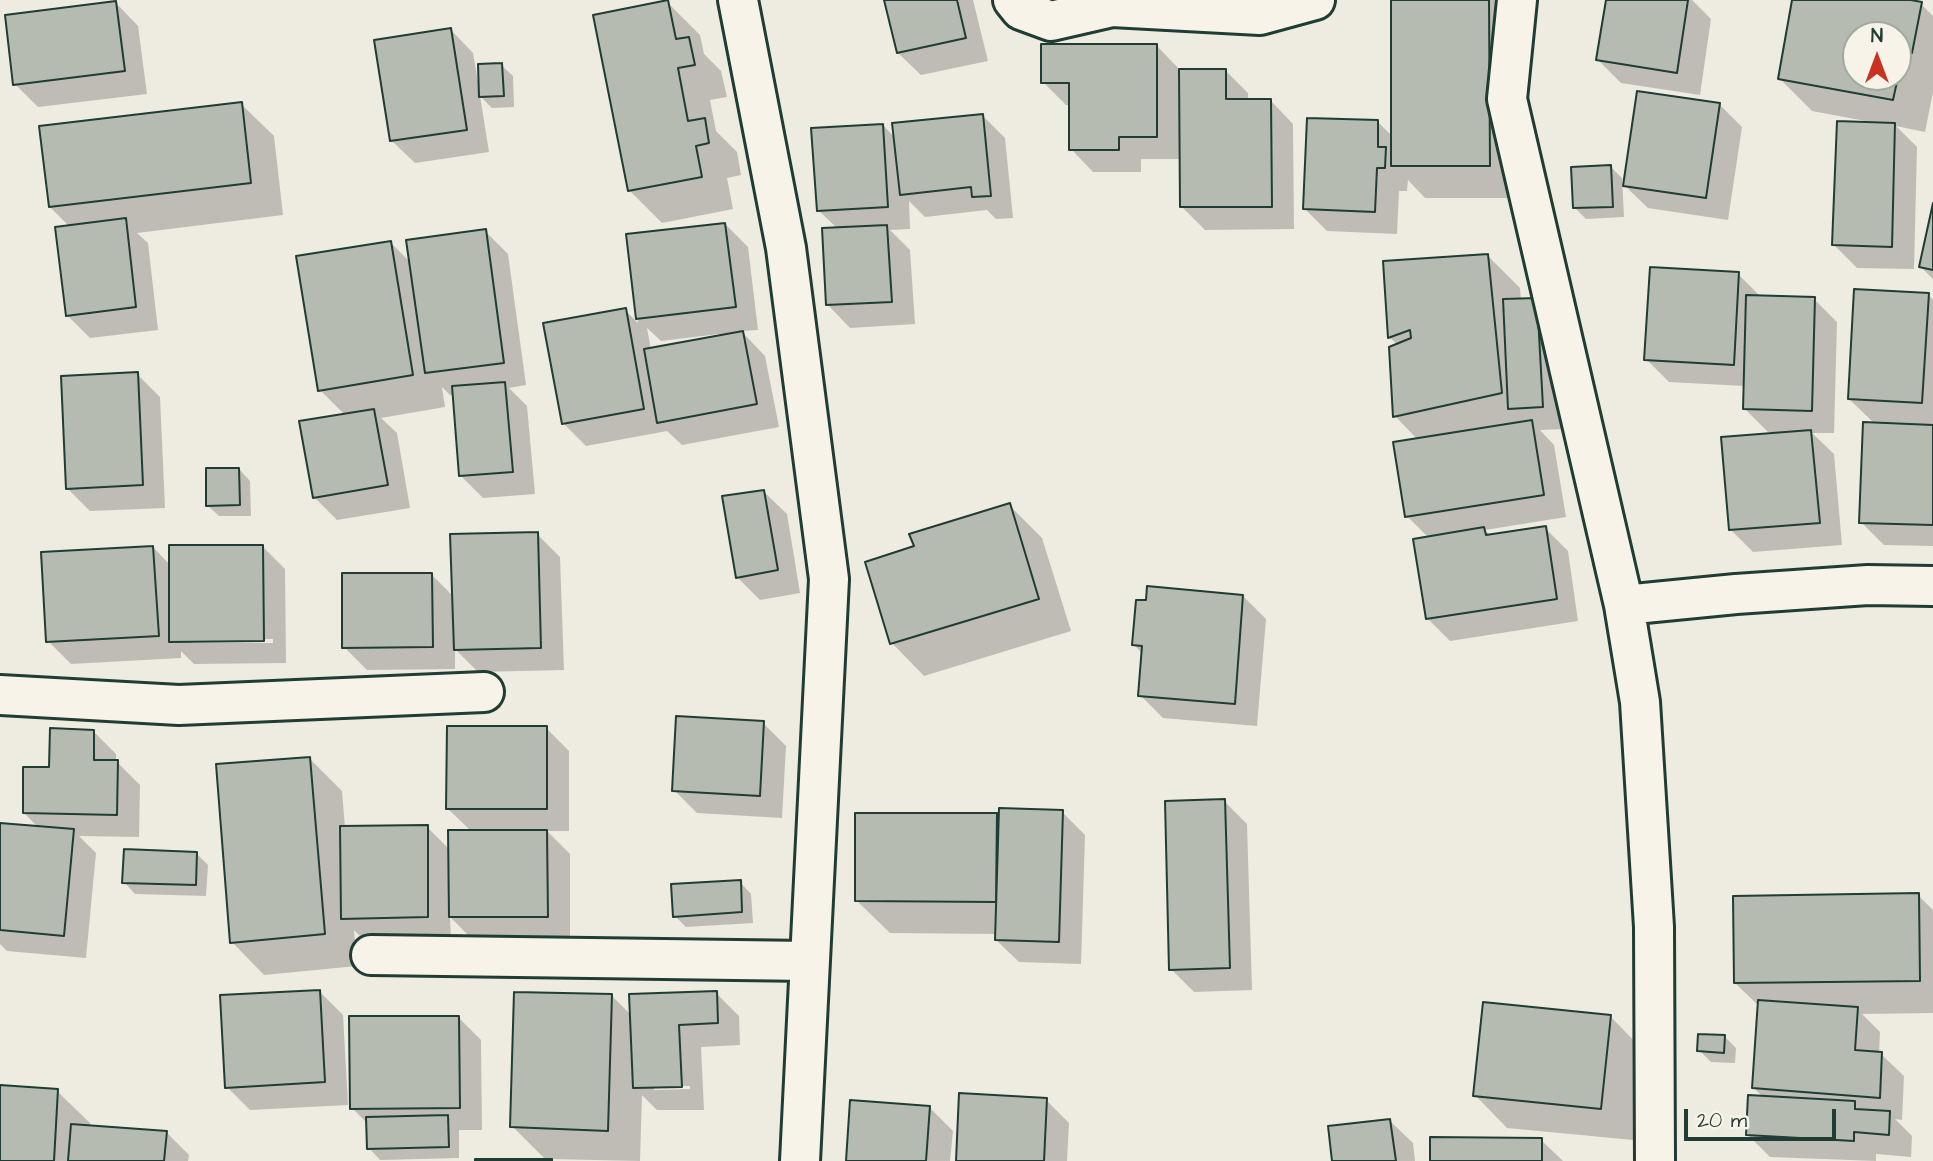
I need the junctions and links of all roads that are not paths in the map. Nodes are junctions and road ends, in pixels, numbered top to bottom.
1 (738, 0) edge
2 (1013, 0) edge
3 (1315, 0) edge
4 (1517, 0) edge
5 (1933, 586) edge
6 (1624, 605) junction
7 (484, 692) dead end
8 (0, 695) edge
9 (371, 955) dead end
10 (809, 961) junction
11 (800, 1161) edge
12 (1655, 1161) edge

1 - 10 street
2 - 3 street
4 - 6 street
5 - 6 street
6 - 12 street
7 - 8 street
9 - 10 street
10 - 11 street

